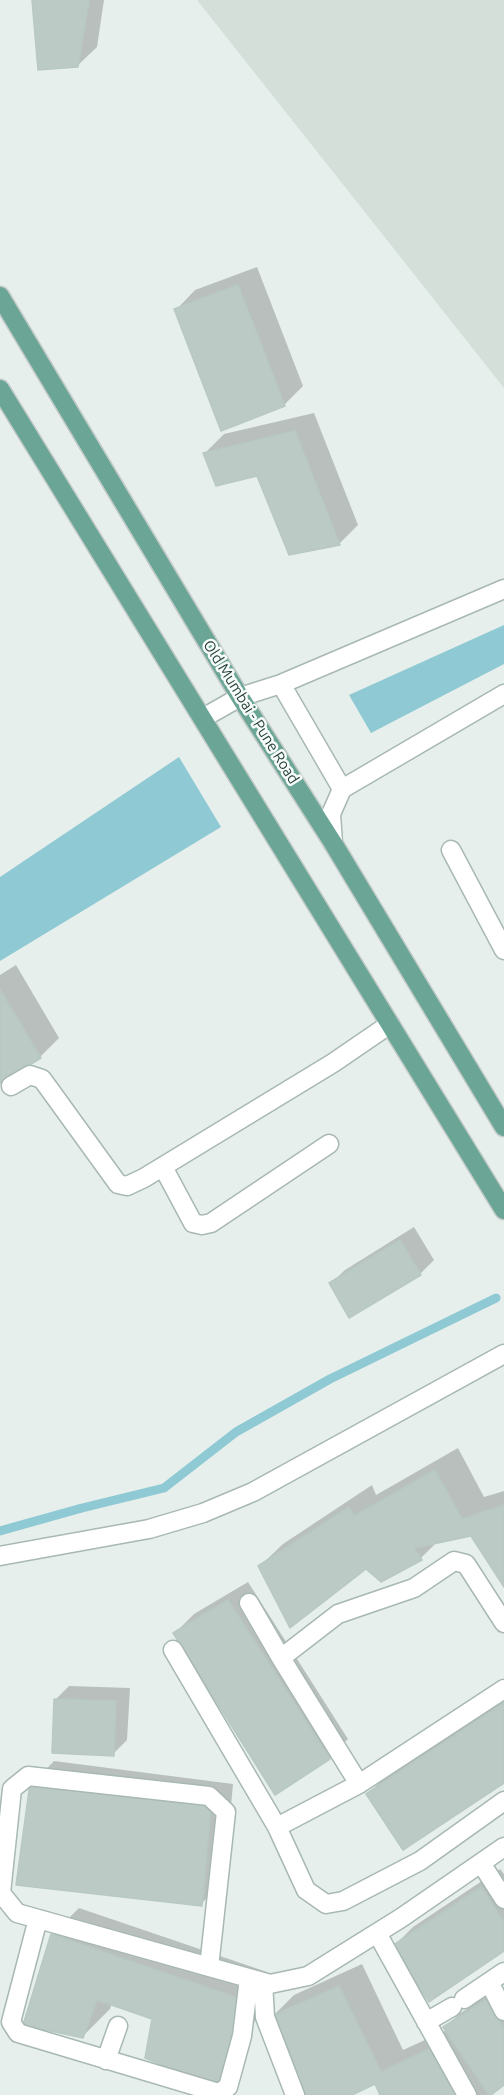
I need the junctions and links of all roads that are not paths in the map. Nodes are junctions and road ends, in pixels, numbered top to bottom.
1 (0, 296) edge
2 (0, 388) edge
3 (504, 589) edge
4 (281, 684) junction
5 (504, 694) edge
6 (240, 697) junction
7 (203, 718) junction
8 (342, 789) junction
9 (333, 843) junction
10 (452, 850) dead end
11 (504, 950) edge
12 (390, 1024) junction
13 (10, 1086) dead end
14 (504, 1127) edge
15 (329, 1144) dead end
16 (163, 1167) junction
17 (504, 1210) edge
18 (504, 1354) edge
19 (0, 1556) edge
20 (249, 1602) dead end
21 (504, 1623) edge
22 (173, 1650) dead end
23 (281, 1658) junction
24 (504, 1689) edge
25 (359, 1784) junction
26 (504, 1801) edge
27 (277, 1827) junction
28 (504, 1847) edge
29 (481, 1863) junction
30 (504, 1899) edge
31 (38, 1919) junction
32 (377, 1933) junction
33 (209, 1967) junction
34 (504, 1972) edge
35 (256, 1980) junction
36 (489, 1982) junction
37 (504, 2011) edge
38 (426, 2022) junction
39 (118, 2026) dead end
40 (106, 2060) junction
41 (295, 2095) edge
42 (467, 2095) edge

1 - 6 main road, Old Mumbai - Pune Road
2 - 7 main road
3 - 4 street
4 - 6 street
4 - 8 street
5 - 8 street
6 - 7 street
6 - 9 main road, Old Mumbai - Pune Road
7 - 12 main road
8 - 9 street
9 - 14 main road, Old Mumbai - Pune Road
10 - 11 street
12 - 16 street
12 - 17 main road
13 - 16 street
15 - 16 street
18 - 19 street
20 - 23 street
21 - 23 street
22 - 27 street
23 - 25 street
24 - 25 street
25 - 27 street
26 - 27 street
28 - 29 street
29 - 30 street
29 - 32 street
31 - 33 street
31 - 33 street
31 - 40 street
32 - 35 street
32 - 38 street
33 - 35 street
34 - 36 street
35 - 40 street
35 - 41 street
36 - 37 street
36 - 38 street
38 - 42 street
39 - 40 street

